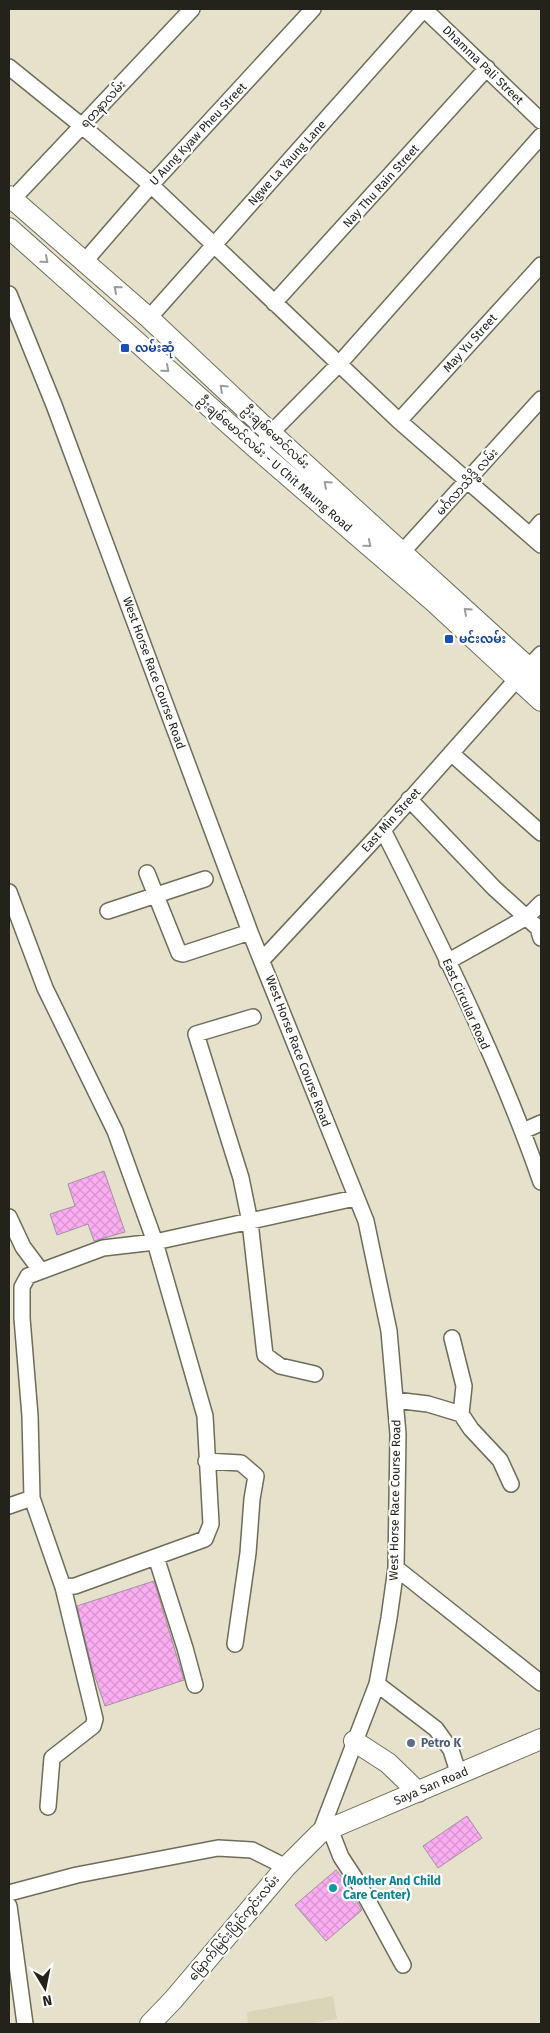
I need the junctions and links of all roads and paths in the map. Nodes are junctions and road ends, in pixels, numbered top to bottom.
1 (192, 9) edge
2 (313, 9) edge
3 (424, 9) edge
4 (9, 67) edge
5 (487, 68) junction
6 (541, 121) edge
7 (82, 126) junction
8 (541, 136) edge
9 (151, 185) junction
10 (10, 199) edge
11 (9, 228) edge
12 (214, 245) junction
13 (85, 261) junction
14 (541, 265) edge
15 (9, 294) edge
16 (274, 303) junction
17 (149, 318) junction
18 (339, 364) junction
19 (541, 399) edge
20 (399, 421) junction
21 (272, 433) junction
22 (258, 450) junction
23 (468, 480) junction
24 (541, 522) edge
25 (530, 534) junction
26 (541, 545) edge
27 (397, 558) junction
28 (532, 670) edge
29 (541, 701) edge
30 (451, 753) junction
31 (409, 799) junction
32 (383, 830) junction
33 (541, 833) edge
34 (147, 873) dead end
35 (205, 880) dead end
36 (9, 892) edge
37 (156, 896) junction
38 (541, 903) edge
39 (108, 911) dead end
40 (526, 917) junction
41 (250, 932) junction
42 (541, 938) edge
43 (262, 960) junction
44 (448, 962) junction
45 (253, 1017) dead end
46 (541, 1123) edge
47 (523, 1131) junction
48 (541, 1182) edge
49 (355, 1198) junction
50 (9, 1217) edge
51 (250, 1222) junction
52 (154, 1242) junction
53 (41, 1271) junction
54 (25, 1281) junction
55 (9, 1282) edge
56 (452, 1338) dead end
57 (315, 1374) dead end
58 (396, 1400) junction
59 (460, 1414) junction
60 (206, 1461) junction
61 (511, 1484) dead end
62 (32, 1498) junction
63 (9, 1506) edge
64 (156, 1557) junction
65 (396, 1568) junction
66 (64, 1587) junction
67 (235, 1644) dead end
68 (541, 1683) edge
69 (377, 1684) junction
70 (195, 1685) dead end
71 (541, 1739) edge
72 (354, 1741) junction
73 (459, 1774) junction
74 (418, 1792) junction
75 (48, 1806) dead end
76 (325, 1831) junction
77 (286, 1867) junction
78 (9, 1893) edge
79 (9, 1914) edge
80 (403, 1965) dead end
81 (25, 2024) edge
82 (150, 2024) edge

1 - 7 street, ရတနာလမ်း
2 - 9 street, U Aung Kyaw Pheu Street
3 - 5 street, Dhamma Pali Street
3 - 12 street, Ngwe La Yaung Lane
4 - 7 street
5 - 6 street, Dhamma Pali Street
5 - 16 street, Nay Thu Rain Street
7 - 9 street
7 - 10 street, ရတနာလမ်း
8 - 18 street
9 - 12 street
9 - 13 street, U Aung Kyaw Pheu Street
10 - 13 main road, ဦးချစ်မောင်လမ်း
11 -> 22 main road, ဦးချစ်မောင်လမ်း - U Chit Maung Road
12 - 16 street
12 - 17 street, Ngwe La Yaung Lane
17 -> 13 main road, ဦးချစ်မောင်လမ်း
14 - 20 street, May Yu Street
15 - 41 street, West Horse Race Course Road
16 - 18 street
21 -> 17 main road, ဦးချစ်မောင်လမ်း
18 - 20 street
18 - 21 street
19 - 23 street, မင်္ဂလာသိဒ္ဓိ လမ်း
20 - 23 street
21 - 22 street
27 -> 21 main road, ဦးချစ်မောင်လမ်း
22 -> 27 main road, ဦးချစ်မောင်လမ်း - U Chit Maung Road
23 - 25 street
23 - 27 street, မင်္ဂလာသိဒ္ဓိ လမ်း
24 - 25 street
25 - 26 street
27 - 28 main road, ဦးချစ်မောင်လမ်း
28 - 29 main road
28 - 30 street, East Min Street
30 - 31 street, East Min Street
30 - 33 street
31 - 32 street, East Min Street
31 - 40 street
32 - 43 street, East Min Street
32 - 44 street, East Circular Road
34 - 37 street
35 - 37 street
36 - 52 street
37 - 39 street
37 - 41 street
38 - 40 street
40 - 42 street
40 - 44 street
41 - 43 street, West Horse Race Course Road
43 - 49 street, West Horse Race Course Road
44 - 47 street, East Circular Road
45 - 51 street
46 - 47 street
47 - 48 street, East Circular Road
49 - 51 street
49 - 58 street, West Horse Race Course Road
50 - 53 street
51 - 52 street
51 - 57 street
52 - 53 street
52 - 60 street
53 - 54 street
54 - 55 street
54 - 62 street
56 - 59 street
58 - 59 street
58 - 65 street, West Horse Race Course Road
59 - 61 street
60 - 64 street
60 - 67 street
62 - 63 street
62 - 66 street
64 - 66 street
64 - 70 street
65 - 68 street
65 - 69 street, West Horse Race Course Road
66 - 75 street
69 - 72 street, West Horse Race Course Road
69 - 73 street
71 - 73 main road, Saya San Road
72 - 74 main road
72 - 76 street, West Horse Race Course Road
73 - 74 main road, Saya San Road
74 - 76 main road, Saya San Road
76 - 77 main road, မြောက်မြင်းပြိုင်ကွင်းလမ်း
76 - 80 street
77 - 78 street
77 - 82 main road, မြောက်မြင်းပြိုင်ကွင်းလမ်း
79 - 81 street

